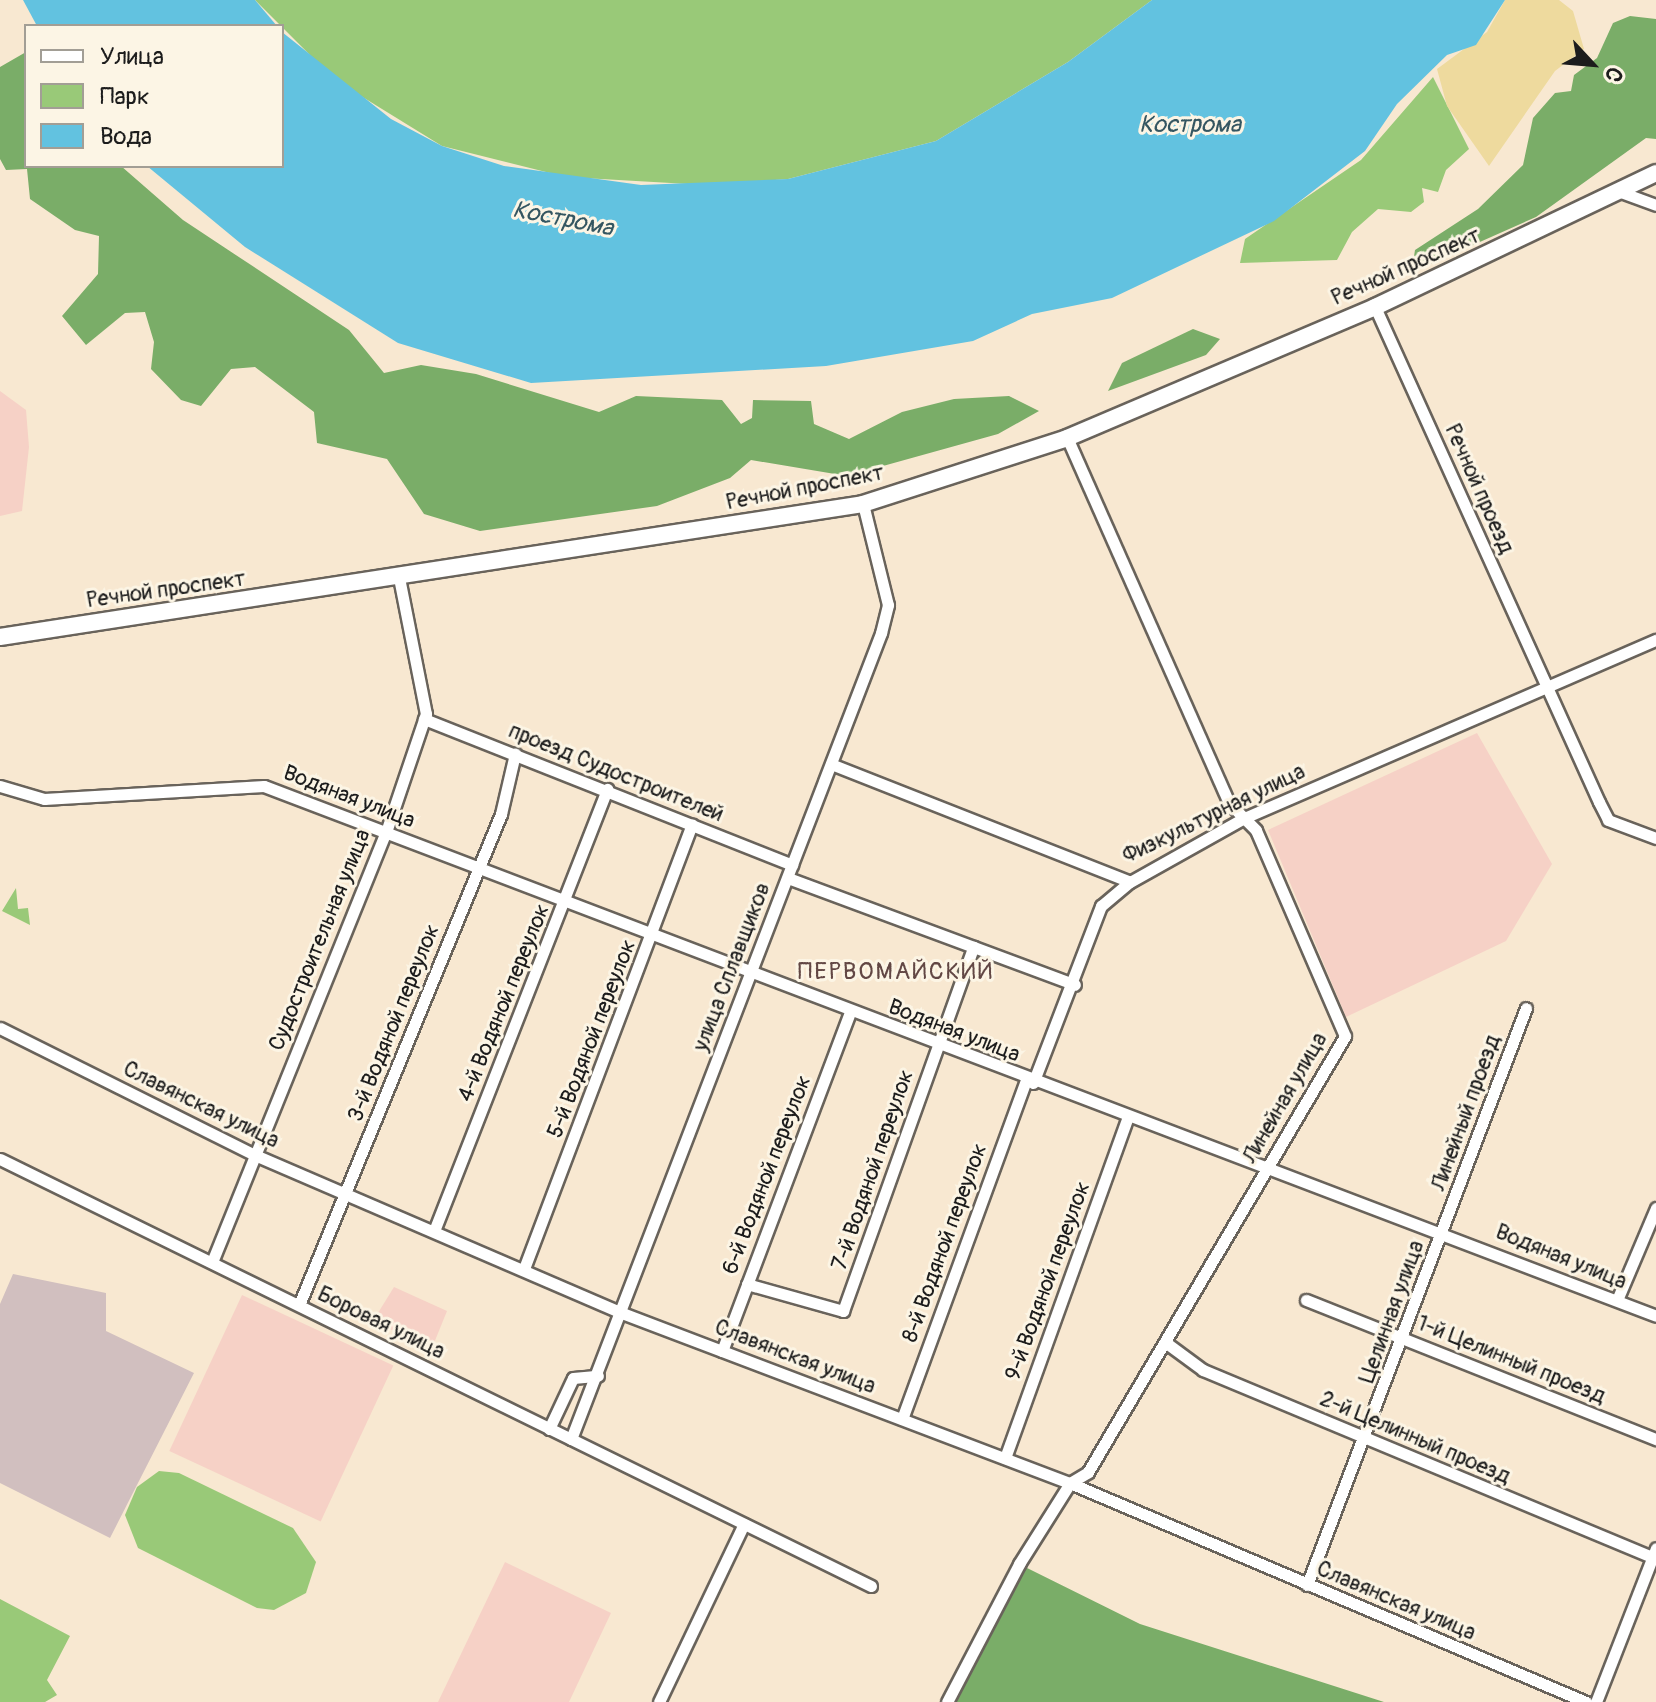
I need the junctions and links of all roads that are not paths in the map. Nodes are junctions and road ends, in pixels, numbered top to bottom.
1 (1656, 173) edge
2 (1618, 191) junction
3 (1656, 205) edge
4 (1375, 307) junction
5 (1067, 438) junction
6 (863, 504) junction
7 (399, 578) junction
8 (0, 637) edge
9 (1656, 640) edge
10 (1546, 687) junction
11 (424, 719) junction
12 (515, 754) junction
13 (831, 764) junction
14 (0, 786) edge
15 (607, 789) junction
16 (1244, 818) junction
17 (692, 825) junction
18 (386, 832) junction
19 (1656, 838) edge
20 (792, 865) junction
21 (479, 868) junction
22 (788, 878) junction
23 (1130, 882) junction
24 (568, 900) junction
25 (655, 934) junction
26 (973, 947) junction
27 (751, 975) junction
28 (1075, 985) junction
29 (1526, 1008) dead end
30 (850, 1013) junction
31 (0, 1028) edge
32 (938, 1047) junction
33 (1029, 1081) junction
34 (1128, 1117) junction
35 (255, 1155) junction
36 (0, 1159) edge
37 (1270, 1165) junction
38 (345, 1195) junction
39 (1656, 1208) edge
40 (434, 1231) junction
41 (1444, 1231) junction
42 (212, 1262) junction
43 (525, 1266) junction
44 (747, 1284) junction
45 (1306, 1300) dead end
46 (1617, 1300) junction
47 (299, 1305) junction
48 (622, 1313) junction
49 (1656, 1316) edge
50 (1404, 1339) junction
51 (1165, 1342) junction
52 (722, 1351) junction
53 (598, 1376) junction
54 (902, 1419) junction
55 (549, 1429) junction
56 (571, 1439) junction
57 (1366, 1439) junction
58 (1656, 1439) edge
59 (1005, 1458) junction
60 (1070, 1483) junction
61 (744, 1524) junction
62 (1655, 1555) edge
63 (1307, 1585) junction
64 (871, 1586) dead end
65 (659, 1702) edge
66 (947, 1702) edge
67 (1586, 1702) edge
68 (1596, 1702) edge

1 - 2 street, Речной проспект
2 - 3 street
2 - 4 street, Речной проспект
4 - 5 street, Речной проспект
4 - 10 street, Речной проезд
5 - 6 street, Речной проспект
5 - 16 street, Линейная улица
6 - 7 street, Речной проспект
6 - 13 street, улица Сплавщиков
7 - 8 street, Речной проспект
7 - 11 street, Судостроительная улица
9 - 10 street, Физкультурная улица
10 - 16 street, Физкультурная улица
10 - 19 street, Речной проезд
11 - 12 street, проезд Судостроителей
11 - 18 street, Судостроительная улица
12 - 15 street, проезд Судостроителей
12 - 21 street, 3-й Водяной переулок
13 - 20 street, улица Сплавщиков
13 - 23 street, Физкультурная улица
14 - 18 street, Водяная улица
15 - 17 street, проезд Судостроителей
15 - 24 street, 4-й Водяной переулок
16 - 23 street, Физкультурная улица
16 - 37 street, Линейная улица
17 - 20 street, проезд Судостроителей
17 - 25 street, 5-й Водяной переулок
18 - 21 street, Водяная улица
18 - 35 street, Судостроительная улица
20 - 22 street, улица Сплавщиков
21 - 24 street, Водяная улица
21 - 38 street, 3-й Водяной переулок
22 - 26 street
22 - 27 street, улица Сплавщиков
23 - 28 street, 8-й Водяной переулок
24 - 25 street, Водяная улица
24 - 40 street, 4-й Водяной переулок
25 - 27 street, Водяная улица
25 - 43 street, 5-й Водяной переулок
26 - 28 street
26 - 32 street, 7-й Водяной переулок
27 - 30 street, Водяная улица
27 - 48 street, улица Сплавщиков
28 - 33 street, 8-й Водяной переулок
29 - 41 street, Линейный проезд
30 - 32 street, Водяная улица
30 - 44 street, 6-й Водяной переулок
31 - 35 street, Славянская улица
32 - 33 street, Водяная улица
32 - 44 street, 7-й Водяной переулок
33 - 34 street, Водяная улица
33 - 54 street, 8-й Водяной переулок
34 - 37 street, Водяная улица
34 - 59 street, 9-й Водяной переулок
35 - 38 street, Славянская улица
35 - 42 street, Судостроительная улица
36 - 42 street, Боровая улица
37 - 41 street, Водяная улица
37 - 51 street, Линейная улица
38 - 40 street, Славянская улица
38 - 47 street, 3-й Водяной переулок
39 - 46 street
40 - 43 street, Славянская улица
41 - 46 street, Водяная улица
41 - 50 street, Целинная улица
42 - 47 street, Боровая улица
43 - 48 street, Славянская улица
44 - 52 street, 6-й Водяной переулок
45 - 50 street, 1-й Целинный проезд
46 - 49 street, Водяная улица
47 - 55 street, Боровая улица
48 - 52 street, Славянская улица
48 - 53 street, улица Сплавщиков
50 - 57 street, Целинная улица
50 - 58 street, 1-й Целинный проезд
51 - 57 street, 2-й Целинный проезд
51 - 60 street, Линейная улица
52 - 54 street, Славянская улица
53 - 55 street
53 - 56 street, улица Сплавщиков
54 - 59 street, Славянская улица
55 - 56 street, Боровая улица
56 - 61 street, Боровая улица
57 - 62 street, 2-й Целинный проезд
57 - 63 street, Целинная улица
59 - 60 street, Славянская улица
60 - 63 street, Славянская улица
60 - 66 street, Линейная улица
61 - 64 street, Боровая улица
61 - 65 street
62 - 68 street
63 - 67 street, Славянская улица

